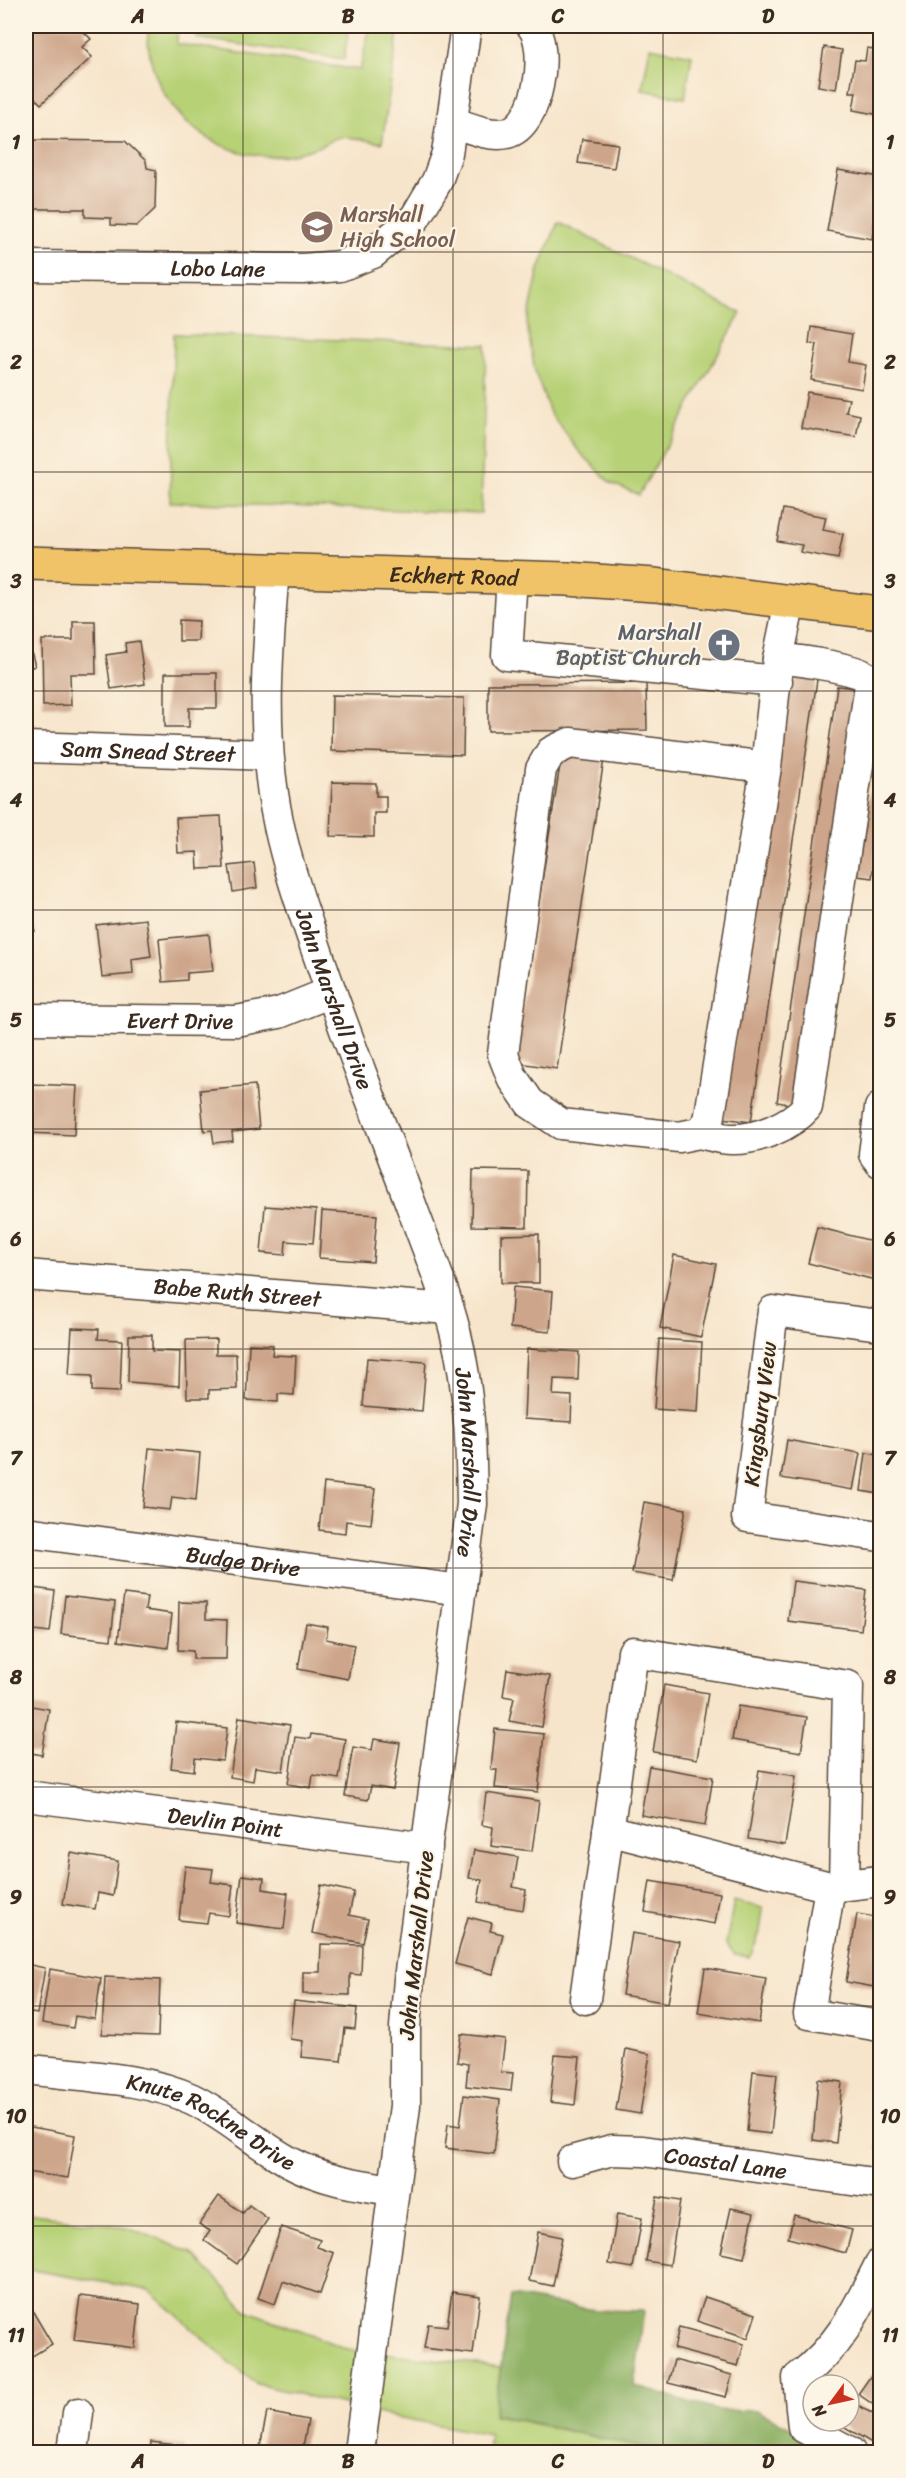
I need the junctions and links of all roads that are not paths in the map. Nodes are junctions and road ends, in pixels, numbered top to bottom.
1 (466, 26) edge
2 (532, 26) edge
3 (452, 122) junction
4 (26, 266) edge
5 (26, 563) edge
6 (274, 569) junction
7 (512, 577) junction
8 (790, 601) junction
9 (880, 611) edge
10 (778, 670) junction
11 (26, 747) edge
12 (268, 754) junction
13 (766, 767) junction
14 (331, 992) junction
15 (26, 1019) edge
16 (880, 1108) edge
17 (699, 1133) junction
18 (880, 1162) edge
19 (26, 1275) edge
20 (448, 1309) junction
21 (880, 1325) edge
22 (26, 1532) edge
23 (880, 1536) edge
24 (461, 1590) junction
25 (26, 1796) edge
26 (608, 1830) junction
27 (427, 1848) junction
28 (880, 1881) edge
29 (837, 1886) junction
30 (585, 2000) dead end
31 (880, 2026) edge
32 (26, 2069) edge
33 (572, 2162) dead end
34 (880, 2184) edge
35 (393, 2190) junction
36 (880, 2264) edge
37 (78, 2413) dead end
38 (73, 2452) edge
39 (359, 2452) edge
40 (850, 2452) edge

1 - 3 street, Lobo Lane
2 - 3 street
3 - 4 street, Lobo Lane
5 - 6 main road, Eckhert Road
6 - 7 main road, Eckhert Road
6 - 12 street, John Marshall Drive
7 - 8 main road, Eckhert Road
7 - 10 street
8 - 9 main road, Eckhert Road
8 - 10 street
10 - 13 street
10 - 17 street
11 - 12 street, Sam Snead Street
12 - 14 street, John Marshall Drive
13 - 17 street
13 - 17 street
14 - 15 street, Evert Drive
14 - 20 street, John Marshall Drive
16 - 18 street
19 - 20 street, Babe Ruth Street
20 - 24 street, John Marshall Drive
21 - 23 street, Kingsbury View
22 - 24 street, Budge Drive
24 - 27 street, John Marshall Drive
25 - 27 street, Devlin Point
26 - 29 street
26 - 29 street
26 - 30 street
27 - 35 street, John Marshall Drive
28 - 29 street
29 - 31 street
32 - 35 street, Knute Rockne Drive
33 - 34 street, Coastal Lane
35 - 39 street, John Marshall Drive
36 - 40 street
37 - 38 street

